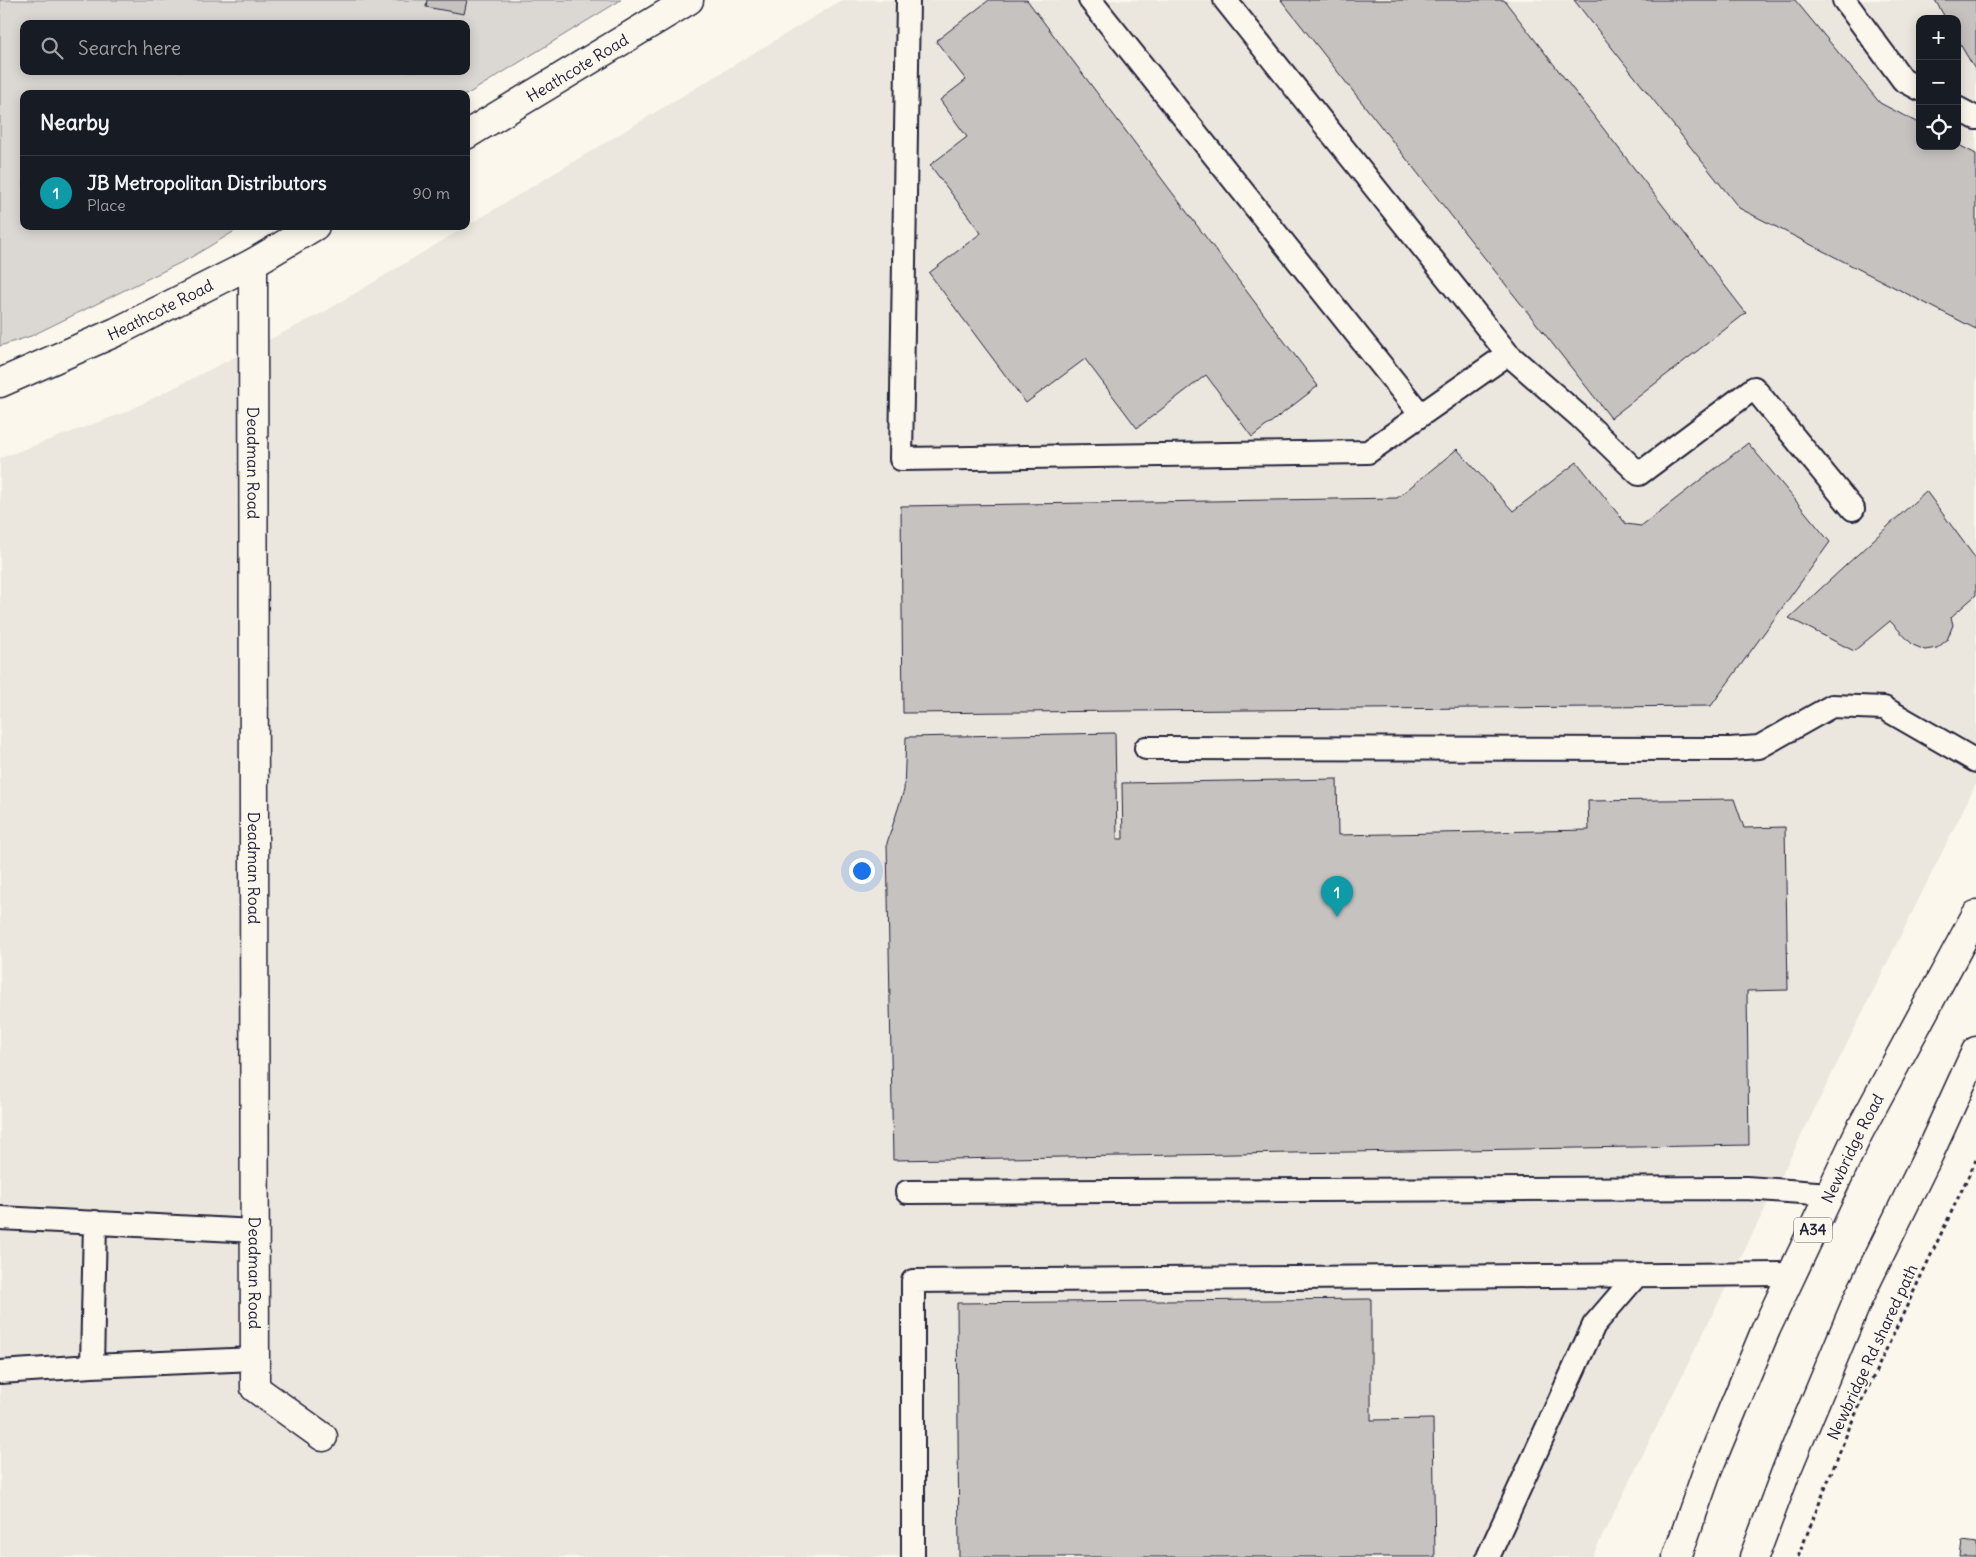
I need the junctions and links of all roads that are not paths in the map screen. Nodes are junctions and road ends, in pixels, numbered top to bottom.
1 (689, 0) edge
2 (908, 0) edge
3 (1090, 0) edge
4 (1225, 0) edge
5 (1844, 0) edge
6 (1916, 87) edge
7 (1961, 110) edge
8 (1976, 118) edge
9 (470, 132) edge
10 (308, 230) edge
11 (253, 263) junction
12 (1508, 354) junction
13 (0, 383) edge
14 (1421, 415) junction
15 (1853, 509) dead end
16 (1146, 748) dead end
17 (1976, 760) edge
18 (1976, 915) edge
19 (1976, 1051) edge
20 (907, 1192) dead end
21 (1830, 1194) junction
22 (0, 1218) edge
23 (95, 1222) junction
24 (255, 1231) junction
25 (1792, 1274) junction
26 (1638, 1275) junction
27 (255, 1359) junction
28 (92, 1366) junction
29 (0, 1372) edge
30 (323, 1437) dead end
31 (913, 1557) edge
32 (1488, 1557) edge
33 (1677, 1557) edge
34 (1754, 1557) edge

1 - 9 main road, Heathcote Road
2 - 14 lane
3 - 14 lane
4 - 12 lane
5 - 6 lane
7 - 8 lane
10 - 11 main road, Heathcote Road
11 - 13 main road, Heathcote Road
11 - 24 main road, Deadman Road
12 - 14 lane
12 - 15 lane
16 - 17 lane
18 - 21 main road, Newbridge Road / A34
19 - 34 main road
20 - 21 lane
21 - 25 main road, Newbridge Road / A34
22 - 23 lane
23 - 24 lane
23 - 28 lane
24 - 27 main road, Deadman Road
25 - 26 lane
25 - 33 main road, Newbridge Road / A34
26 - 31 lane
26 - 32 lane
27 - 28 lane
27 - 30 main road, Deadman Road
28 - 29 lane

